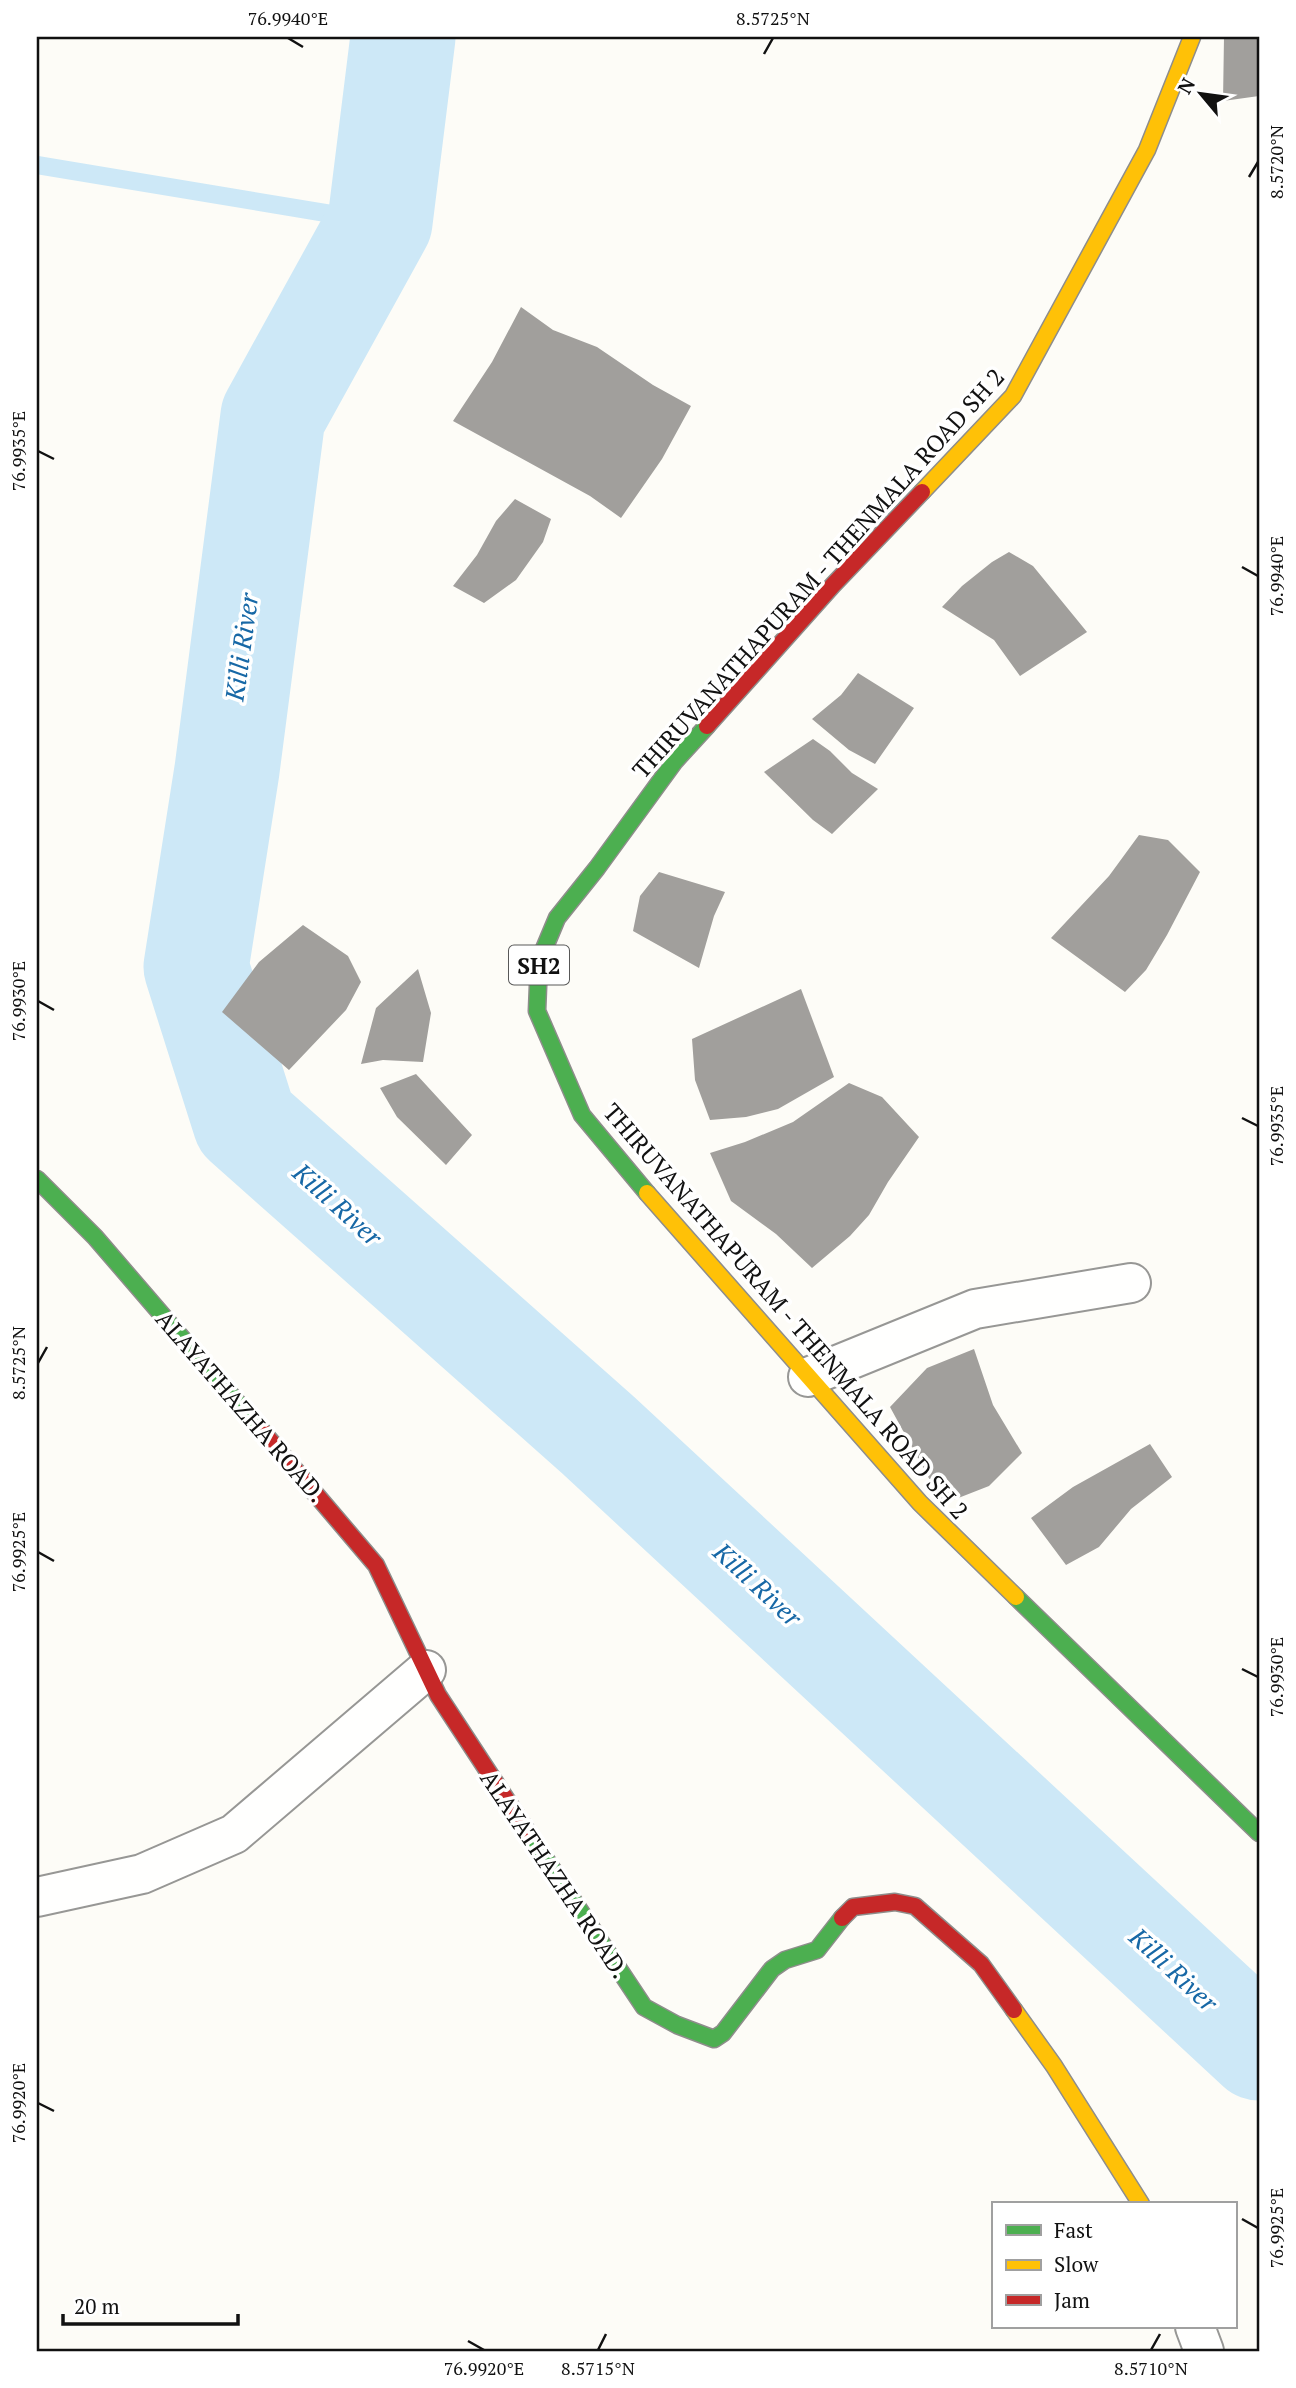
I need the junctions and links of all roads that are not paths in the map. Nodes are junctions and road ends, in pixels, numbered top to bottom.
1 (1192, 37) edge
2 (37, 1179) edge
3 (1130, 1283) dead end
4 (808, 1377) junction
5 (426, 1670) junction
6 (1259, 1833) edge
7 (37, 1897) edge
8 (1140, 2202) edge
9 (1195, 2328) edge
10 (1204, 2351) edge

1 - 4 main road, THIRUVANATHAPURAM - THENMALA ROAD SH 2 / SH2
2 - 5 main road, ALAYATHAZHA ROAD.
3 - 4 street
4 - 6 main road, THIRUVANATHAPURAM - THENMALA ROAD SH 2 / SH2
5 - 7 street
5 - 8 main road, ALAYATHAZHA ROAD.
9 - 10 street

